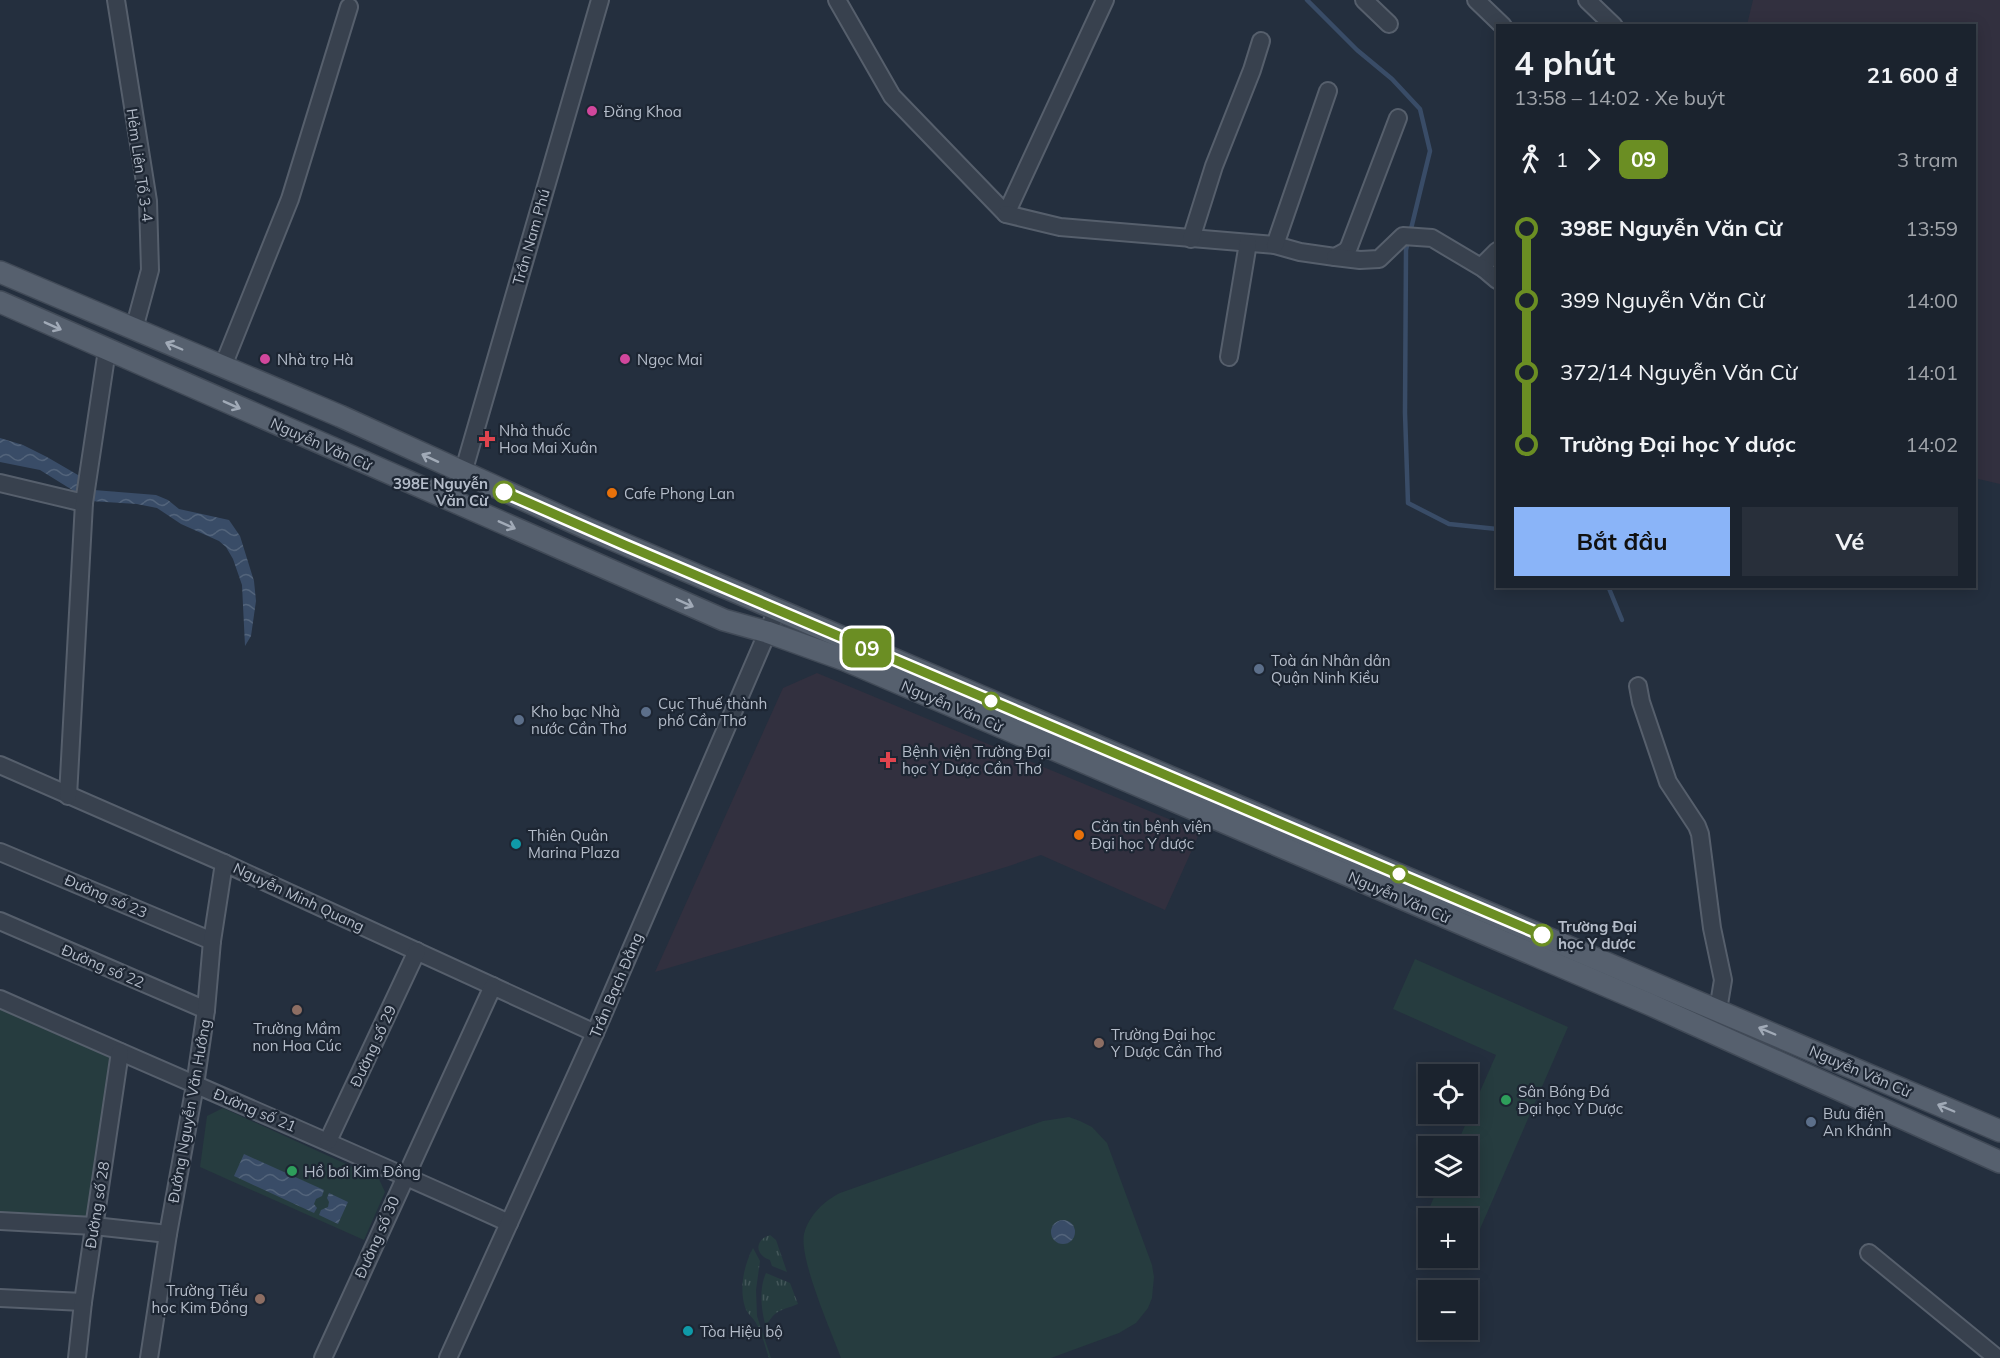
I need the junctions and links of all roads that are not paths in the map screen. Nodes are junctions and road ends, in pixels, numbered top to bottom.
1 (116, 0) edge
2 (600, 0) edge
3 (837, 0) edge
4 (1106, 0) edge
5 (1364, 0) edge
6 (1476, 0) edge
7 (1587, 0) edge
8 (349, 7) dead end
9 (1389, 24) dead end
10 (1501, 24) edge
11 (1612, 24) edge
12 (1261, 40) dead end
13 (1328, 91) dead end
14 (1398, 118) dead end
15 (1006, 214) junction
16 (1191, 239) junction
17 (1248, 243) junction
18 (1275, 245) junction
19 (1496, 252) edge
20 (1335, 257) junction
21 (0, 272) edge
22 (1490, 274) edge
23 (0, 302) edge
24 (134, 329) junction
25 (107, 350) junction
26 (1229, 357) dead end
27 (222, 366) junction
28 (463, 473) junction
29 (0, 483) edge
30 (84, 502) junction
31 (777, 610) junction
32 (767, 632) junction
33 (1638, 686) dead end
34 (0, 765) edge
35 (68, 796) junction
36 (0, 852) edge
37 (224, 863) junction
38 (0, 921) edge
39 (212, 941) junction
40 (417, 951) junction
41 (493, 986) junction
42 (0, 999) edge
43 (206, 1010) junction
44 (1718, 1010) junction
45 (595, 1033) junction
46 (120, 1052) junction
47 (195, 1085) junction
48 (2000, 1131) edge
49 (328, 1141) junction
50 (2000, 1162) edge
51 (405, 1176) junction
52 (0, 1221) edge
53 (509, 1223) junction
54 (94, 1226) junction
55 (168, 1234) junction
56 (1869, 1253) dead end
57 (0, 1298) edge
58 (83, 1302) junction
59 (77, 1358) edge
60 (149, 1358) edge
61 (322, 1358) edge
62 (448, 1358) edge
63 (1997, 1358) edge

1 - 24 street, Hẻm Liên Tổ 3-4
2 - 28 street, Trần Nam Phú
3 - 15 street
4 - 15 street
5 - 9 street
6 - 10 street
7 - 11 street
8 - 27 street
12 - 16 street
13 - 18 street
14 - 20 street
15 - 16 street
16 - 17 street
17 - 18 street
17 - 26 street
18 - 20 street
19 - 22 street
20 - 22 street
21 - 24 main road, Nguyễn Văn Cừ
23 -> 25 main road, Nguyễn Văn Cừ
27 -> 24 main road, Nguyễn Văn Cừ
25 - 30 street
25 -> 32 main road, Nguyễn Văn Cừ
28 -> 27 main road, Nguyễn Văn Cừ
28 - 31 main road, Nguyễn Văn Cừ
29 - 30 street
30 - 35 street
31 - 32 street, Trần Bạch Đằng
31 - 44 main road, Nguyễn Văn Cừ
32 - 45 street, Trần Bạch Đằng
32 - 50 main road, Nguyễn Văn Cừ
33 - 44 street
34 - 35 street, Nguyễn Minh Quang
35 - 37 street, Nguyễn Minh Quang
36 - 39 street, Đường số 23
37 - 39 street, Đường Nguyễn Văn Hưởng
37 - 40 street, Nguyễn Minh Quang
38 - 43 street, Đường số 22
39 - 43 street, Đường Nguyễn Văn Hưởng
40 - 41 street, Nguyễn Minh Quang
40 - 49 street, Đường số 29
41 - 45 street, Nguyễn Minh Quang
41 - 51 street, Đường số 30
42 - 46 street, Đường số 21
43 - 47 street, Đường Nguyễn Văn Hưởng
48 -> 44 main road, Nguyễn Văn Cừ
45 - 53 street, Trần Bạch Đằng
46 - 47 street, Đường số 21
46 - 54 street, Đường số 28
47 - 49 street, Đường số 21
47 - 55 street, Đường Nguyễn Văn Hưởng
49 - 51 street, Đường số 21
51 - 53 street, Đường số 21
51 - 61 street, Đường số 30
52 - 54 street
53 - 62 street, Trần Bạch Đằng
54 - 55 street
54 - 58 street, Đường số 28
55 - 60 street, Đường Nguyễn Văn Hưởng
56 - 63 street
57 - 58 street
58 - 59 street, Đường số 28

